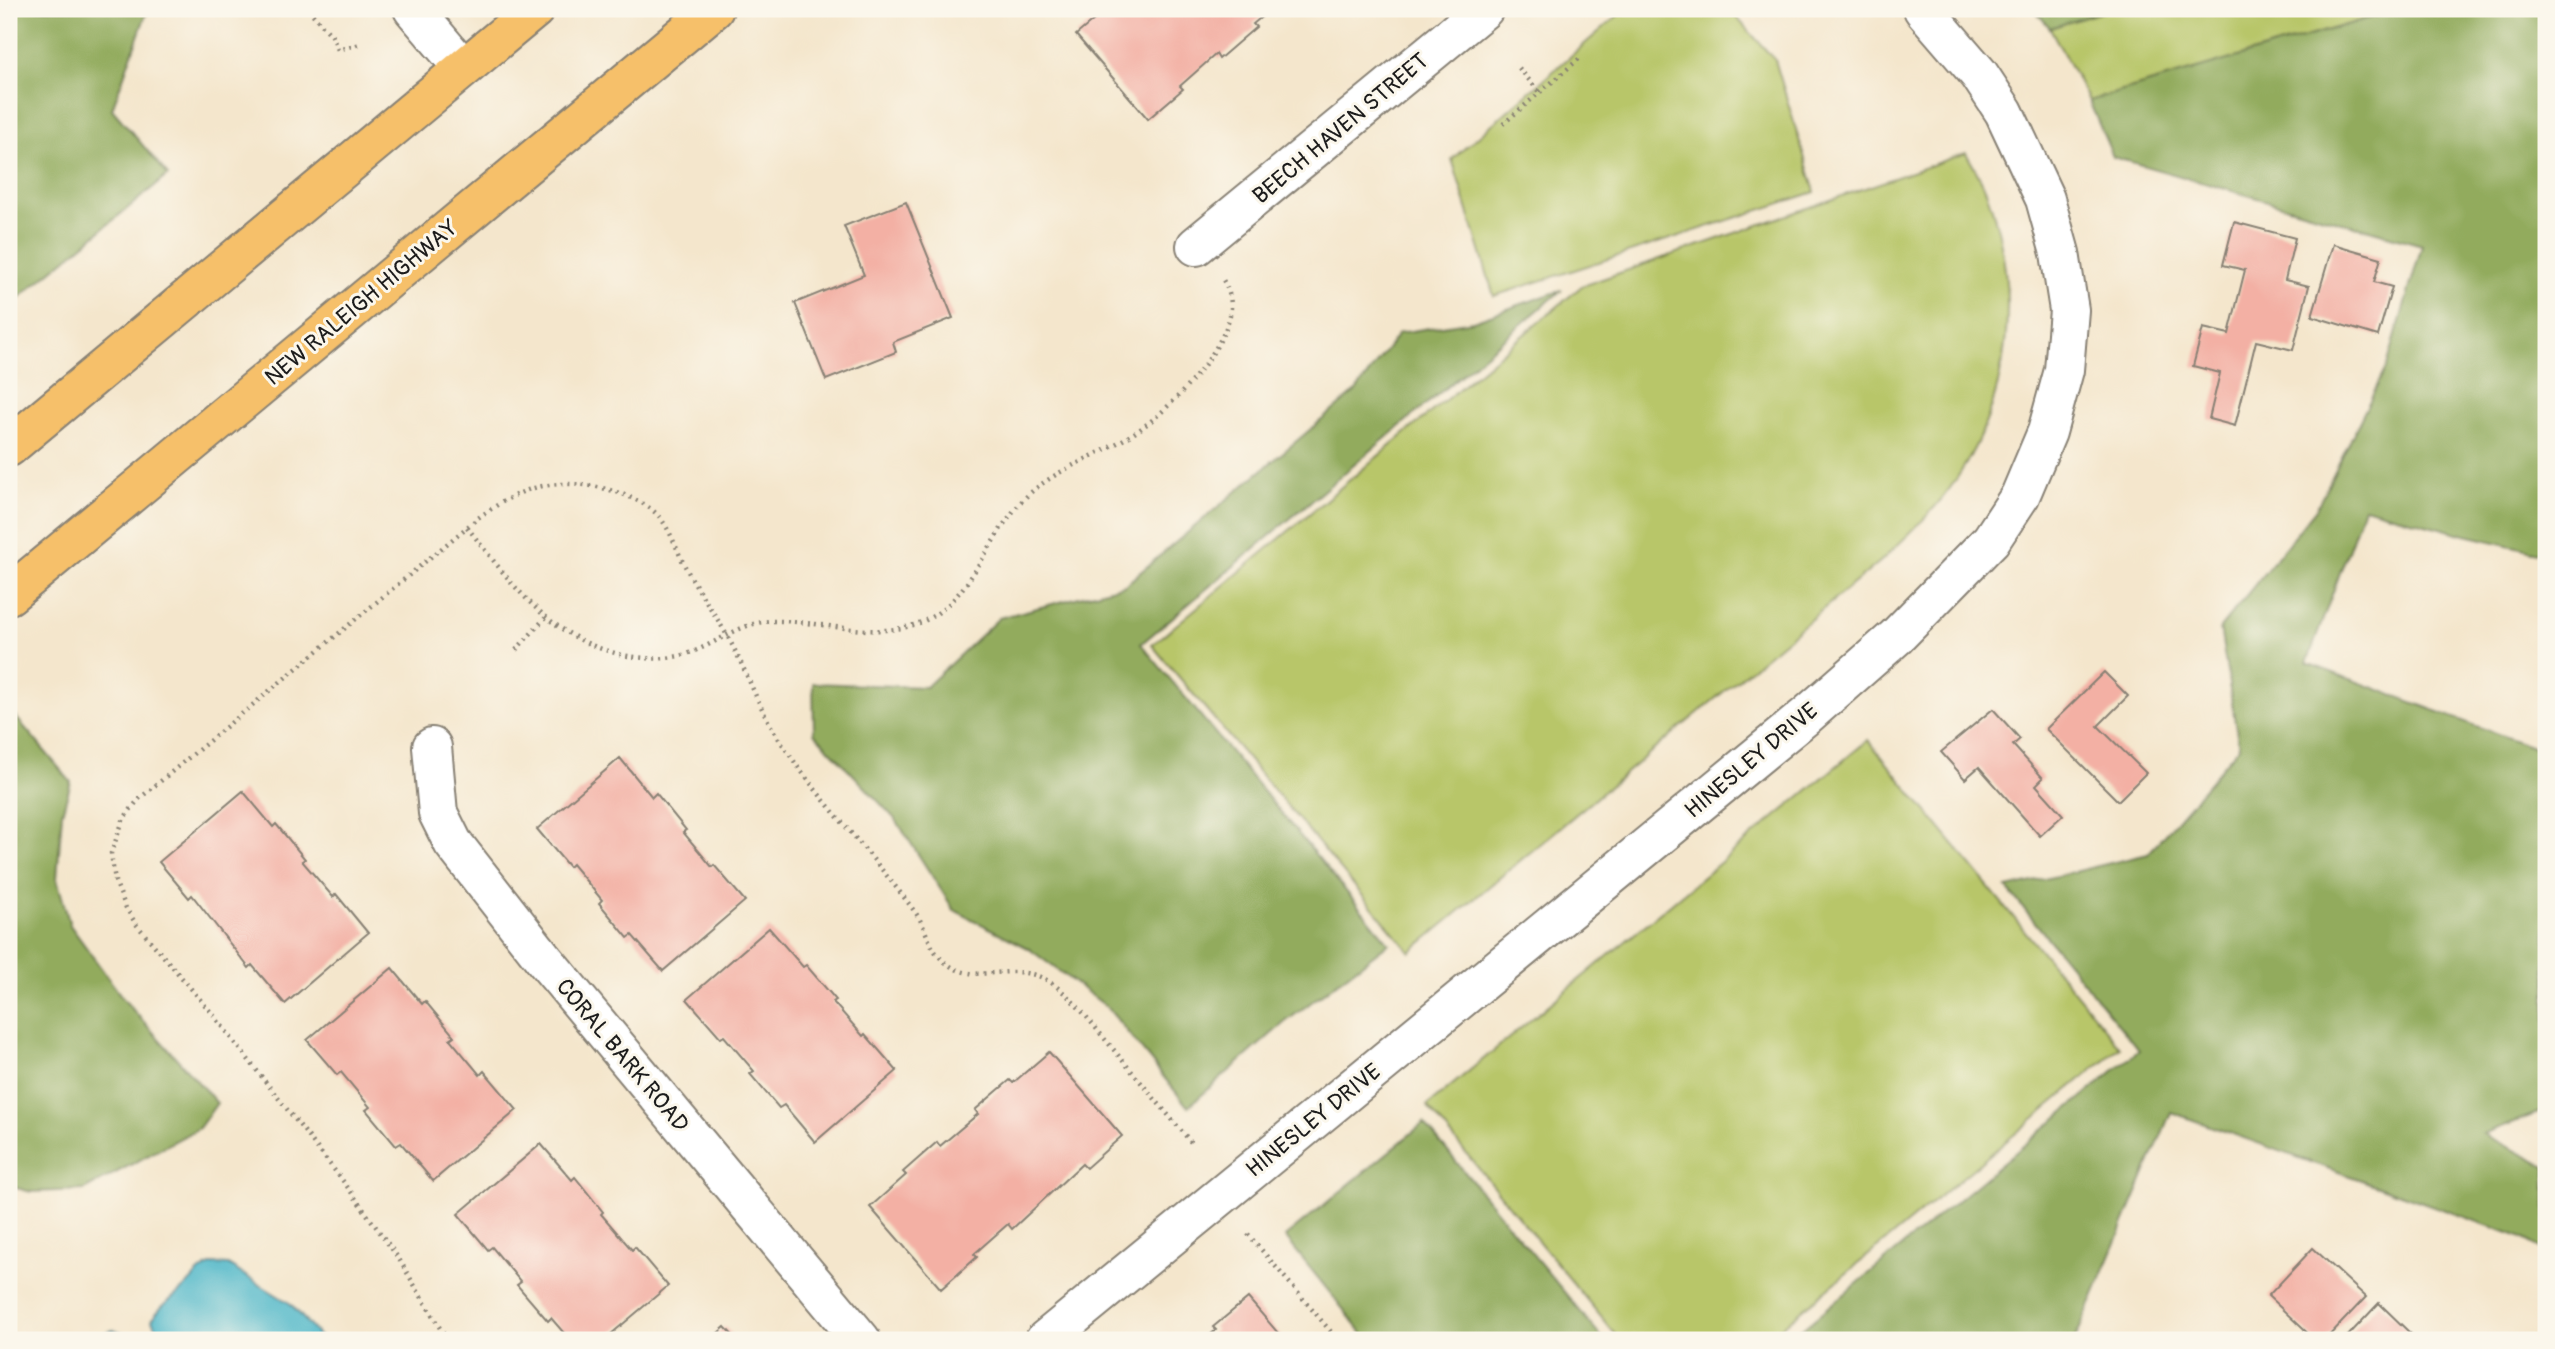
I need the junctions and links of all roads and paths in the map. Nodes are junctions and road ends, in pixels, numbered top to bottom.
1 (308, 9) edge
2 (413, 9) edge
3 (534, 9) edge
4 (714, 9) edge
5 (1484, 9) edge
6 (1923, 9) edge
7 (360, 44) dead end
8 (1580, 58) dead end
9 (463, 68) junction
10 (1519, 68) dead end
11 (1540, 93) junction
12 (1503, 124) dead end
13 (1196, 246) dead end
14 (1220, 276) dead end
15 (9, 447) edge
16 (467, 527) junction
17 (9, 595) edge
18 (545, 618) junction
19 (727, 634) junction
20 (516, 650) dead end
21 (432, 747) dead end
22 (1194, 1146) dead end
23 (1248, 1234) dead end
24 (447, 1340) edge
25 (861, 1340) edge
26 (1045, 1340) edge
27 (1338, 1340) edge

1 - 7 path
2 - 9 street
3 - 9 highway
4 - 17 highway, NEW RALEIGH HIGHWAY
5 - 13 street, BEECH HAVEN STREET
6 - 26 street, HINESLEY DRIVE
8 - 11 path
9 - 15 highway
10 - 11 path
11 - 12 path
14 - 19 path
16 - 18 path
16 - 19 path
16 - 24 path
18 - 19 path
18 - 20 path
19 - 22 path
21 - 25 street, CORAL BARK ROAD
23 - 27 path

